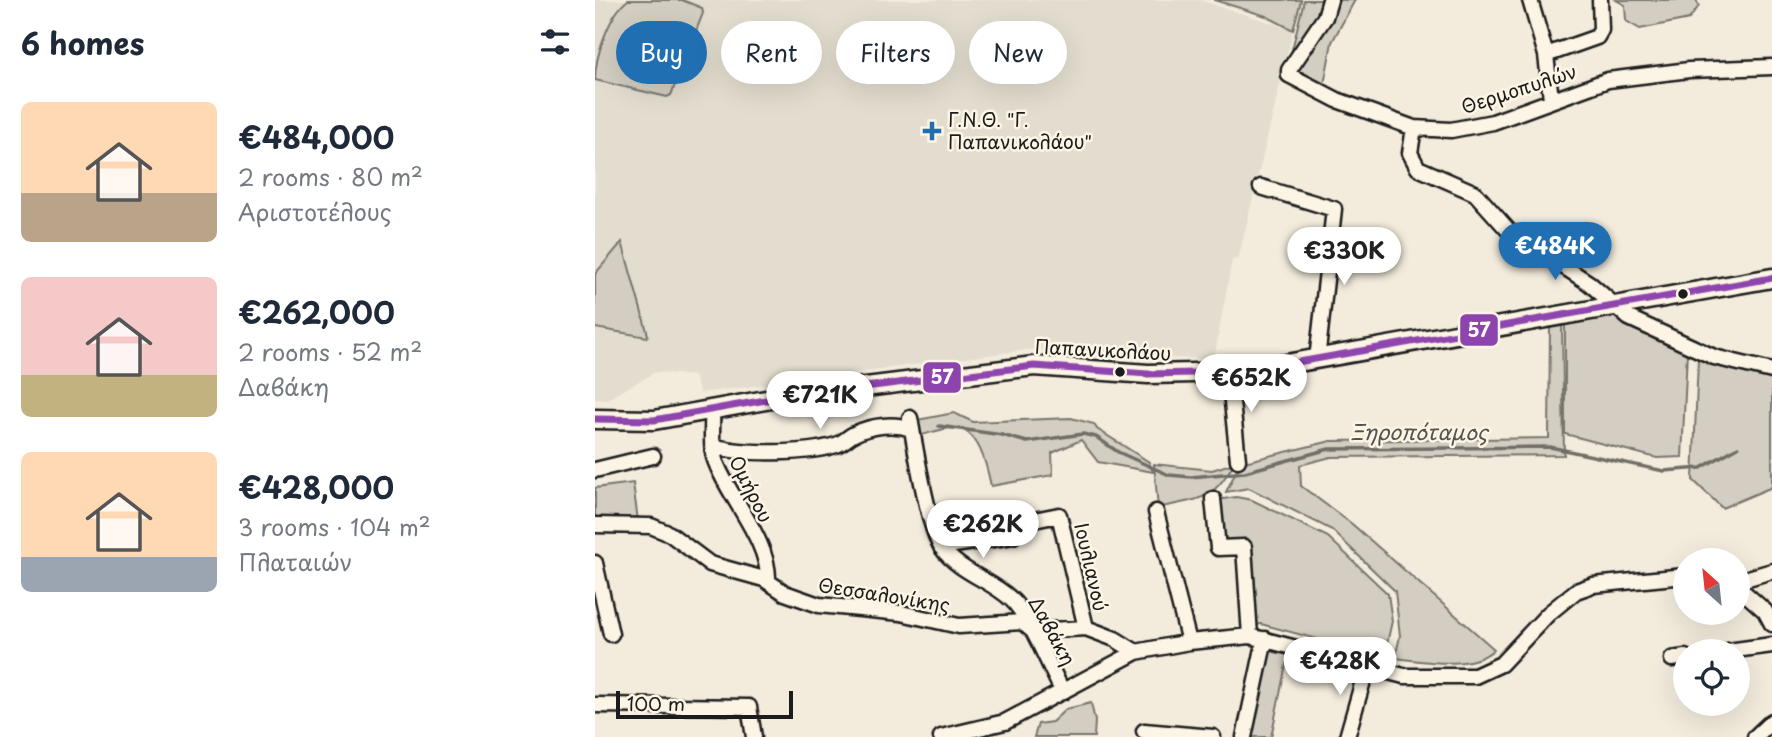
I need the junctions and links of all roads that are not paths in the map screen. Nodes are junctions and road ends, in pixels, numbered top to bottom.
1 (1330, 0) edge
2 (1530, 0) edge
3 (1600, 0) edge
4 (1546, 55) junction
5 (1772, 68) edge
6 (1551, 99) junction
7 (1414, 128) junction
8 (1261, 187) dead end
9 (1772, 278) edge
10 (1614, 307) junction
11 (1317, 360) junction
12 (1772, 372) edge
13 (1229, 373) junction
14 (712, 411) junction
15 (595, 419) edge
16 (713, 446) junction
17 (653, 456) dead end
18 (1238, 460) dead end
19 (595, 470) edge
20 (1213, 499) dead end
21 (1156, 512) dead end
22 (595, 525) edge
23 (941, 547) junction
24 (595, 562) edge
25 (1772, 571) edge
26 (1673, 577) edge
27 (1750, 579) edge
28 (768, 581) junction
29 (1750, 596) edge
30 (601, 615) edge
31 (1772, 624) edge
32 (1086, 628) junction
33 (1033, 631) junction
34 (611, 634) dead end
35 (1258, 638) junction
36 (1189, 642) junction
37 (1772, 645) edge
38 (1750, 648) edge
39 (1136, 652) junction
40 (1367, 667) junction
41 (1063, 692) junction
42 (595, 705) edge
43 (1772, 721) edge
44 (1144, 731) dead end
45 (754, 737) edge
46 (941, 737) edge
47 (1213, 737) edge
48 (1244, 737) edge
49 (1347, 737) edge
50 (1755, 737) edge

1 - 7 street, Θερμοπυλών
2 - 4 street
3 - 4 street
4 - 6 street
5 - 6 street, Θερμοπυλών
6 - 7 street, Θερμοπυλών
7 - 10 street
8 - 11 street
9 - 10 main road, Παπανικολάου
10 - 11 main road, Παπανικολάου
10 - 12 street
11 - 13 main road, Παπανικολάου
13 - 14 main road, Παπανικολάου
13 - 18 street
14 - 15 main road, Παπανικολάου
14 - 16 street, Ομήρου
16 - 23 street
16 - 28 street, Ομήρου
17 - 19 street
20 - 35 street
21 - 36 street
22 - 28 street, Θεσσαλονίκης
23 - 32 street, Ιουλιανού
23 - 33 street, Δαβάκη
24 - 30 street
25 - 27 street
26 - 40 street
28 - 33 street, Θεσσαλονίκης
29 - 31 street
30 - 34 street
32 - 33 street, Θεσσαλονίκης
32 - 39 street, Θεσσαλονίκης
33 - 41 street, Δαβάκη
35 - 36 street
35 - 40 street
35 - 48 street
36 - 39 street
37 - 38 street
39 - 41 street
40 - 49 street
41 - 46 street
42 - 45 street
43 - 50 street
44 - 47 street

